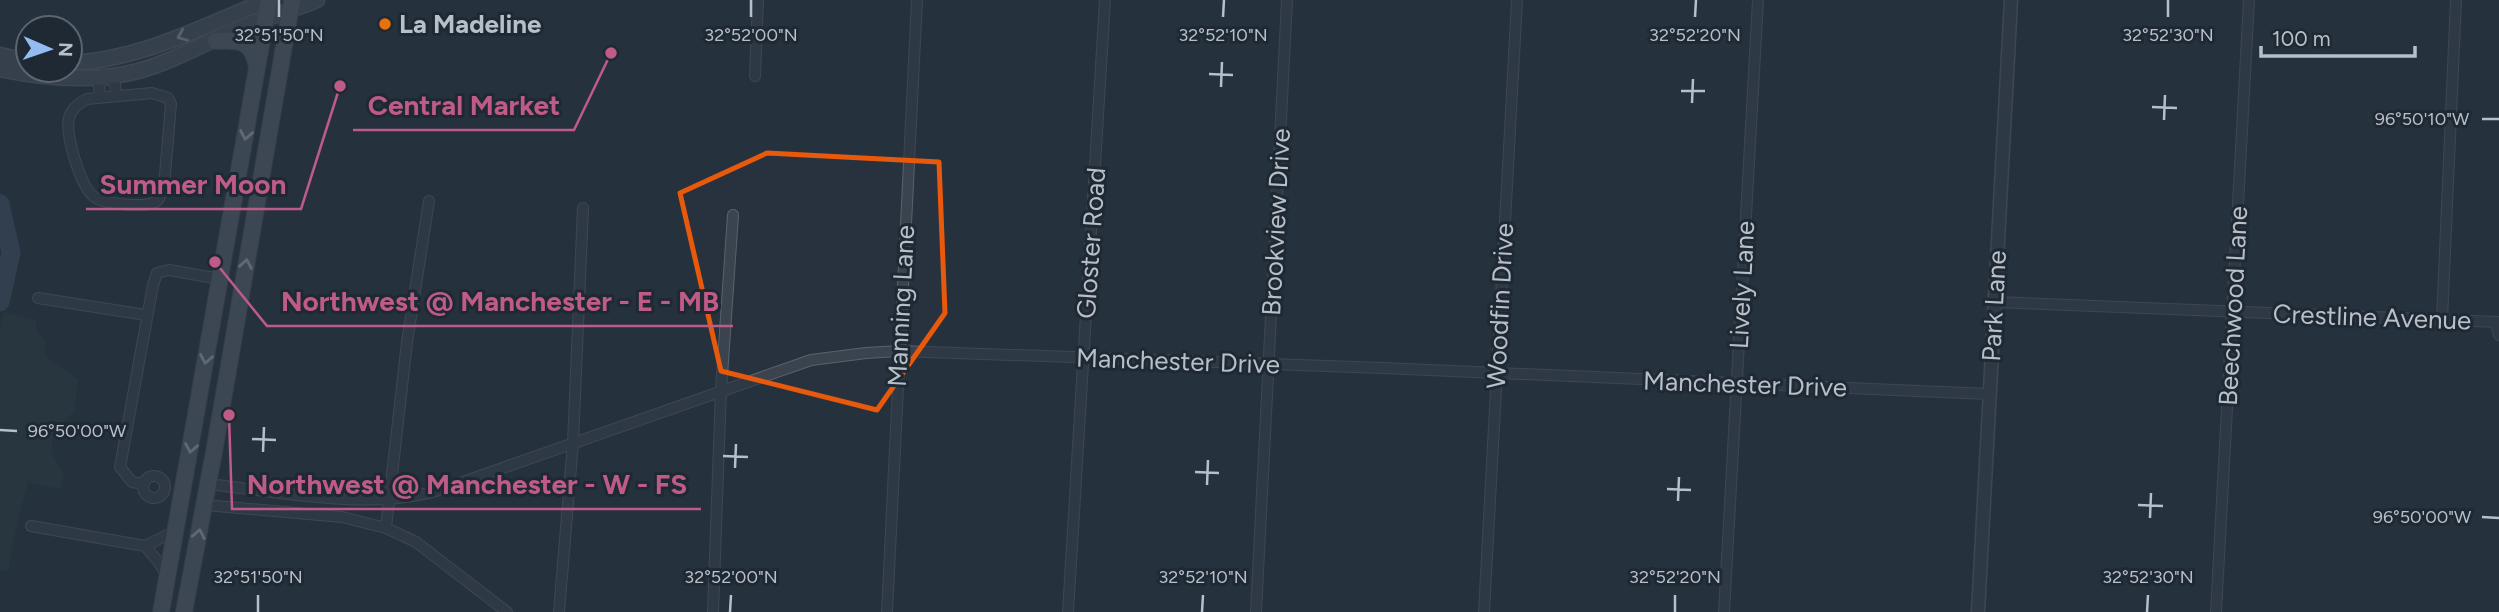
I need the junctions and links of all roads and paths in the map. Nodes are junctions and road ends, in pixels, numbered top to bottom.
1 (268, 0) edge
2 (317, 0) edge
3 (758, 0) edge
4 (917, 0) edge
5 (1105, 0) edge
6 (1287, 0) edge
7 (1517, 0) edge
8 (1758, 0) edge
9 (2011, 0) edge
10 (2249, 0) edge
11 (2456, 0) edge
12 (291, 6) edge
13 (265, 20) junction
14 (216, 41) junction
15 (105, 60) junction
16 (84, 62) edge
17 (257, 67) junction
18 (0, 69) edge
19 (107, 76) junction
20 (755, 76) dead end
21 (116, 95) junction
22 (100, 97) junction
23 (429, 201) dead end
24 (583, 208) dead end
25 (733, 215) dead end
26 (220, 279) junction
27 (38, 298) dead end
28 (1994, 302) junction
29 (2232, 311) junction
30 (146, 315) junction
31 (2442, 320) junction
32 (2498, 322) edge
33 (2499, 335) edge
34 (899, 351) junction
35 (1082, 357) junction
36 (1269, 364) junction
37 (1496, 373) junction
38 (1737, 384) junction
39 (721, 390) junction
40 (1989, 394) junction
41 (573, 443) junction
42 (208, 484) junction
43 (183, 490) junction
44 (390, 500) junction
45 (205, 505) junction
46 (31, 526) dead end
47 (386, 528) junction
48 (176, 531) junction
49 (145, 546) junction
50 (167, 578) junction
51 (162, 612) edge
52 (184, 612) edge
53 (507, 612) edge
54 (559, 612) edge
55 (713, 612) edge
56 (887, 612) edge
57 (1068, 612) edge
58 (1256, 612) edge
59 (1484, 612) edge
60 (1724, 612) edge
61 (1978, 612) edge
62 (2217, 612) edge

1 - 13 main road
1 -> 15 main road
2 - 12 main road
3 - 20 street
4 - 34 street, Manning Lane
5 - 35 street, Gloster Road
6 - 36 street, Brookview Drive
7 - 37 street, Woodfin Drive
8 - 38 street, Lively Lane
9 - 28 street, Park Lane
10 - 29 street, Beechwood Lane
11 - 31 street
12 - 13 main road
42 -> 12 main road
13 - 14 main road
13 - 17 main road
14 - 17 main road
14 - 19 main road
15 - 16 main road
15 - 19 main road
17 -> 26 main road
18 - 19 main road
19 - 21 street
19 - 22 street
21 - 22 street
21 - 22 street
23 - 44 street
24 - 41 street
25 - 39 street
26 - 30 street
26 -> 43 main road
27 - 30 street
28 - 29 street, Crestline Avenue
28 - 40 street, Park Lane
29 - 31 street, Crestline Avenue
29 - 62 street, Beechwood Lane
30 - 43 street
31 - 32 street, Crestline Avenue
32 - 33 street
34 - 35 street, Manchester Drive
34 - 39 street, Manchester Drive
34 - 56 street, Manning Lane
35 - 36 street, Manchester Drive
35 - 57 street, Gloster Road
36 - 37 street, Manchester Drive
36 - 58 street, Brookview Drive
37 - 38 street, Manchester Drive
37 - 59 street, Woodfin Drive
38 - 40 street, Manchester Drive
38 - 60 street, Lively Lane
39 - 41 street, Manchester Drive
39 - 55 street
40 - 61 street, Park Lane
41 - 44 street, Manchester Drive
41 - 54 street
42 - 43 main road
42 - 44 street, Manchester Drive
42 - 45 main road
43 - 45 main road
43 - 48 main road
44 - 47 street
45 - 47 street
52 -> 45 main road
46 - 49 street
47 - 53 street
48 - 49 street
48 - 50 main road
49 - 50 street
50 - 51 main road

